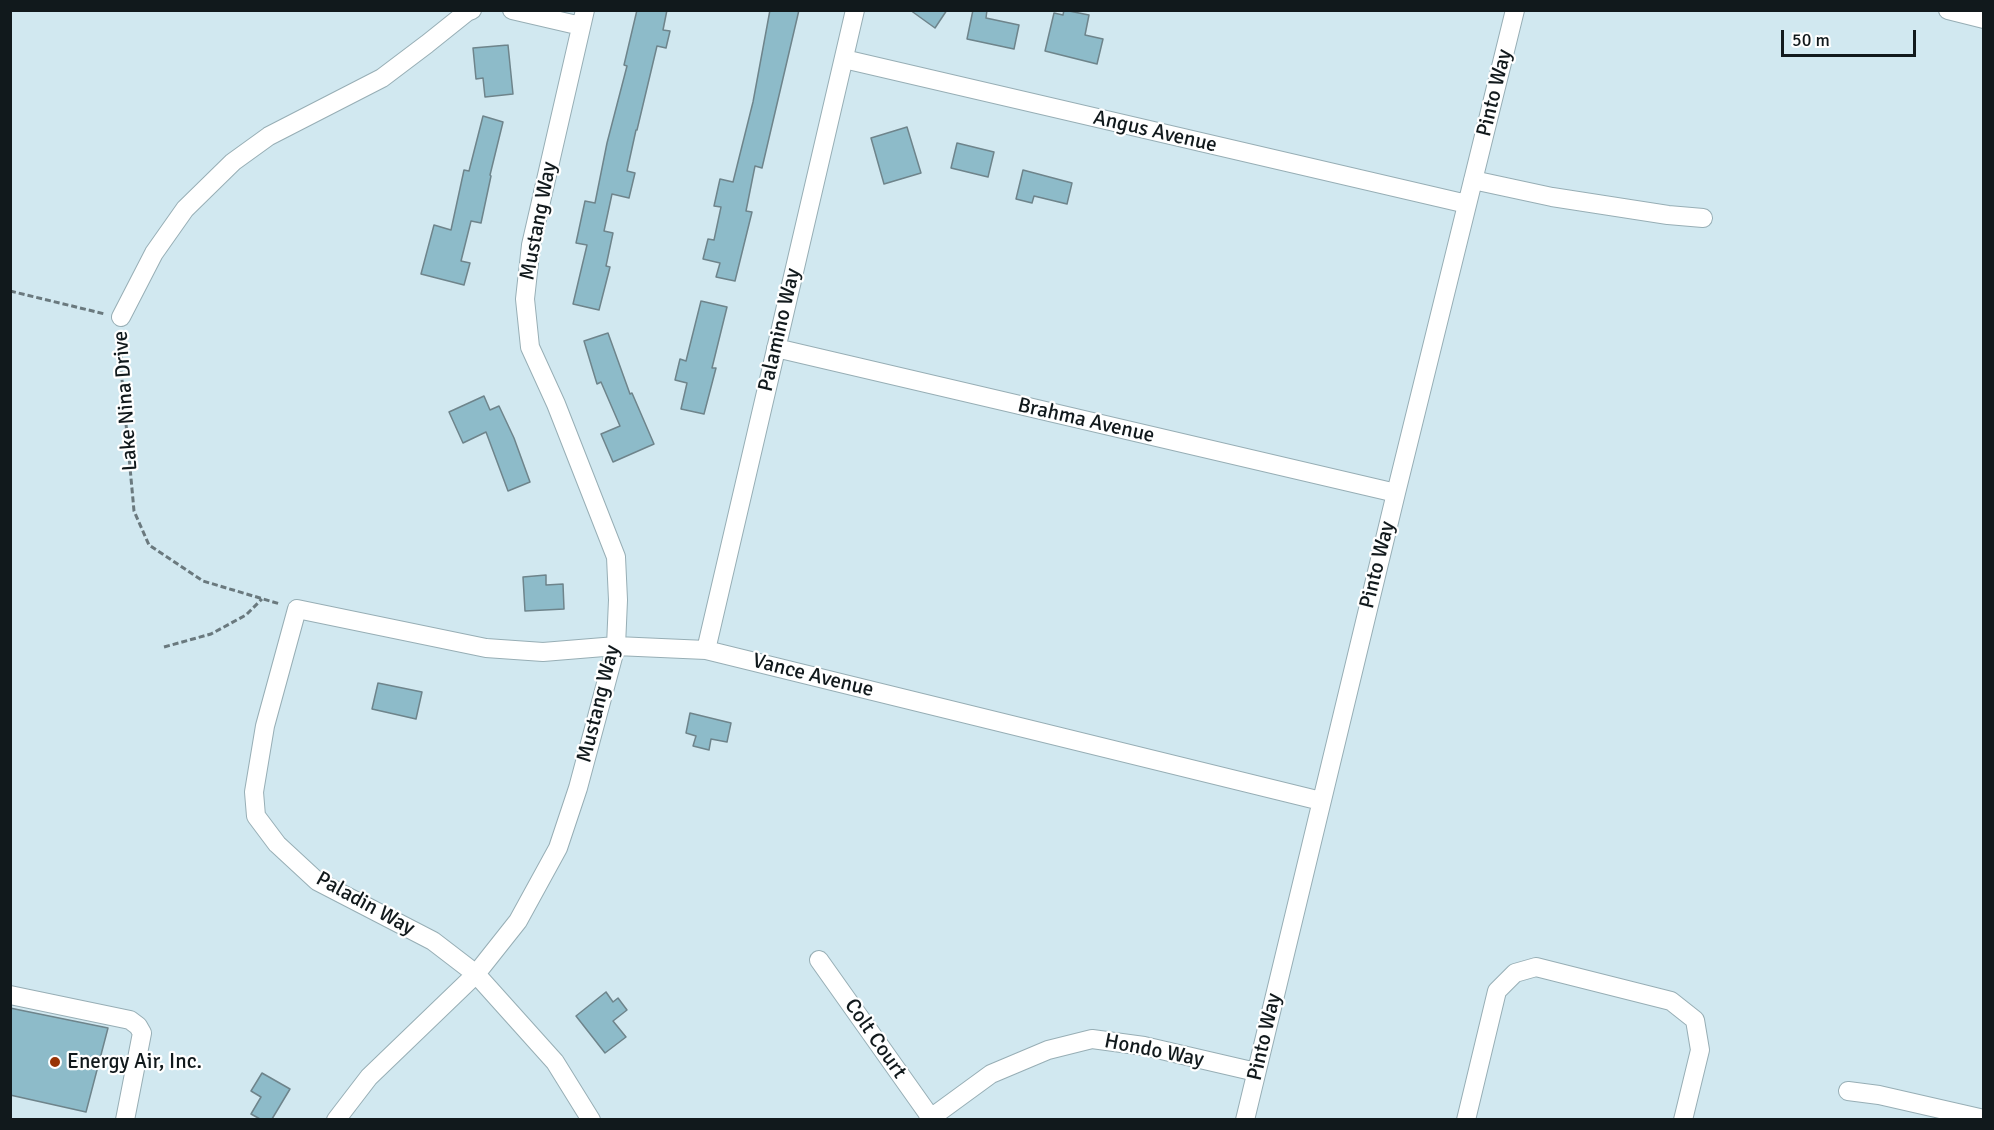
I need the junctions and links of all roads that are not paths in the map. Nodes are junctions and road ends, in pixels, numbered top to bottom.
1 (512, 10) edge
2 (855, 10) edge
3 (1515, 10) edge
4 (1948, 10) edge
5 (468, 11) edge
6 (583, 18) edge
7 (1983, 19) edge
8 (844, 59) junction
9 (1473, 180) junction
10 (1467, 204) junction
11 (1703, 218) dead end
12 (121, 318) road end
13 (776, 348) junction
14 (1396, 493) junction
15 (297, 609) joint
16 (616, 646) junction
17 (706, 650) junction
18 (1321, 801) junction
19 (819, 960) dead end
20 (476, 974) junction
21 (10, 995) edge
22 (1256, 1072) junction
23 (1848, 1091) dead end
24 (125, 1119) edge
25 (336, 1119) edge
26 (591, 1119) edge
27 (929, 1119) edge
28 (1245, 1119) edge
29 (1466, 1119) edge
30 (1683, 1119) edge
31 (1983, 1119) edge

1 - 6 street
2 - 8 street, Palamino Way
3 - 9 street, Pinto Way
4 - 7 street
5 - 12 street, Lake Nina Drive
6 - 16 street, Mustang Way
8 - 10 street, Angus Avenue
8 - 13 street, Palamino Way
9 - 10 street, Pinto Way
9 - 11 street
10 - 14 street, Pinto Way
13 - 14 street, Brahma Avenue
13 - 17 street, Palamino Way
14 - 18 street, Pinto Way
15 - 16 street, Vance Avenue
15 - 20 street, Paladin Way
16 - 17 street, Vance Avenue
16 - 20 street, Mustang Way
17 - 18 street, Vance Avenue
18 - 22 street, Pinto Way
19 - 27 street, Colt Court
20 - 25 street, Mustang Way
20 - 26 street, Paladin Way
21 - 24 street
22 - 27 street, Hondo Way
22 - 28 street, Pinto Way
23 - 31 street
29 - 30 street

